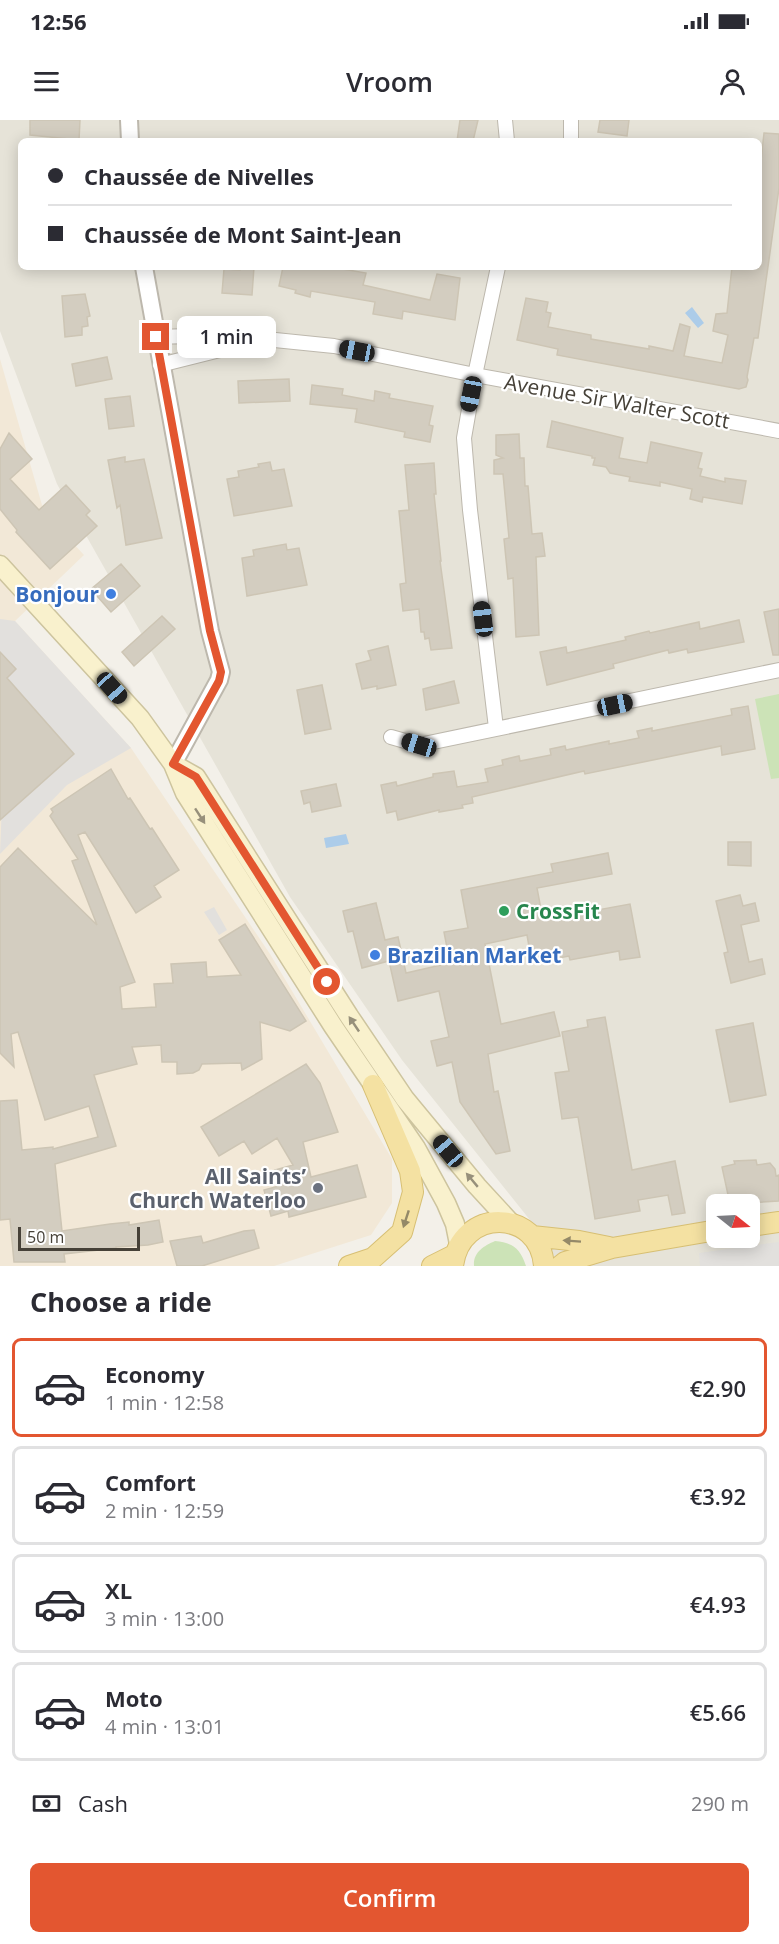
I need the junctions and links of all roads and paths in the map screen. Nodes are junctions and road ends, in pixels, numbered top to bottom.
1 (129, 120) edge
2 (505, 120) edge
3 (571, 120) edge
4 (130, 138) edge
5 (507, 138) edge
6 (571, 138) edge
7 (145, 270) edge
8 (497, 270) edge
9 (156, 337) junction
10 (243, 338) junction
11 (160, 365) junction
12 (475, 375) junction
13 (779, 428) edge
14 (0, 565) edge
15 (779, 670) edge
16 (496, 728) junction
17 (392, 736) dead end
18 (173, 764) junction
19 (373, 1085) junction
20 (779, 1222) edge
21 (511, 1223) junction
22 (760, 1225) edge
23 (706, 1232) edge
24 (532, 1236) junction
25 (612, 1248) junction
26 (455, 1255) edge
27 (349, 1266) edge
28 (432, 1266) edge
29 (544, 1266) edge
30 (560, 1266) edge

1 - 4 street
2 - 5 street
3 - 6 street
7 - 9 street
8 - 12 street
9 - 10 street, Avenue Sir Walter Scott
9 - 11 street
10 - 11 street, Avenue Sir Walter Scott
10 - 12 street, Avenue Sir Walter Scott
11 - 18 street
12 - 13 street, Avenue Sir Walter Scott
12 - 16 street
14 - 18 main road
15 - 16 street
16 - 17 street
18 -> 19 main road
21 -> 18 main road
19 - 26 main road
19 -> 27 main road
20 - 22 main road
21 - 24 main road
21 - 26 main road
23 - 25 main road
25 -> 24 main road
24 - 29 main road
25 - 30 main road
26 - 28 main road

